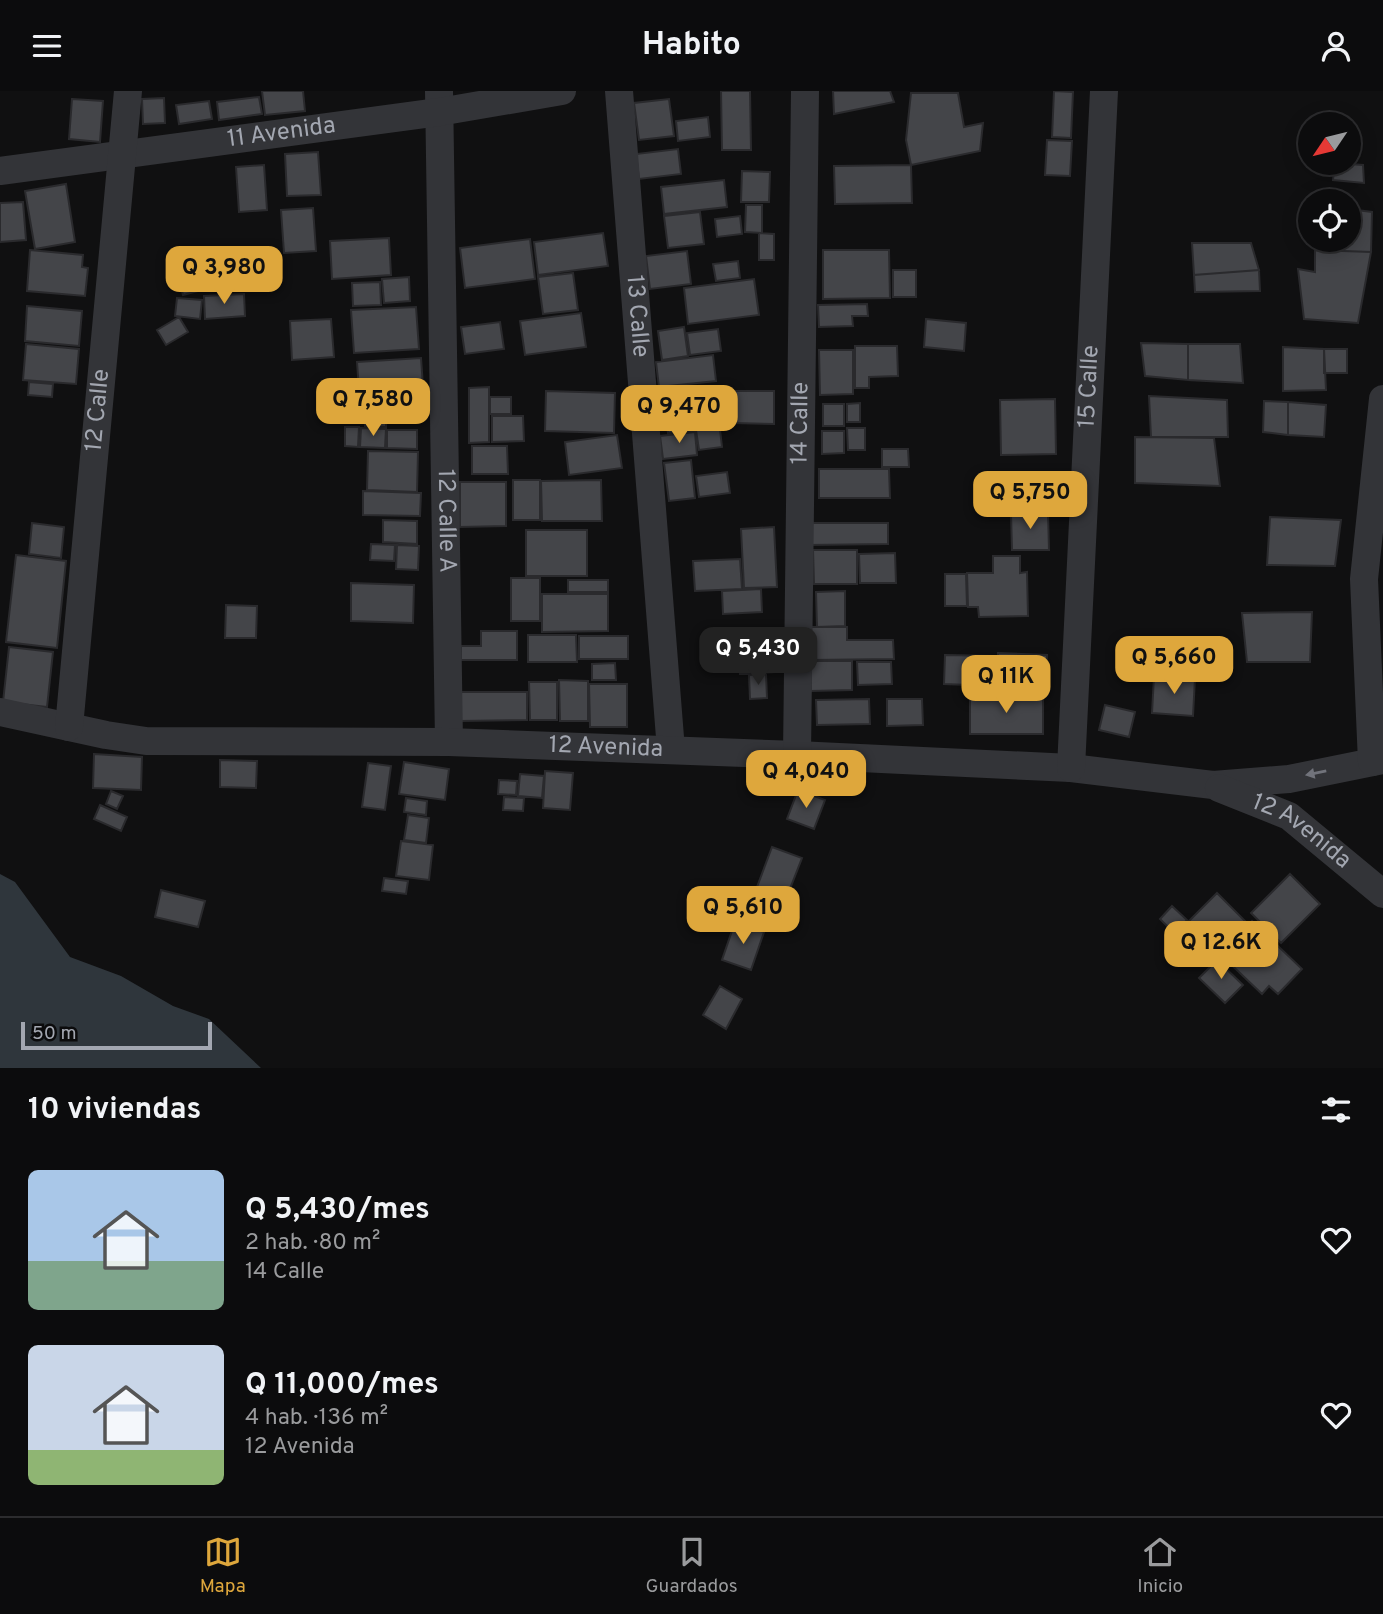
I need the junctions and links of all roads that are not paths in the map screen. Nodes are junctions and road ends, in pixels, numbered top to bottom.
1 (128, 91) edge
2 (562, 91) edge
3 (618, 91) edge
4 (805, 91) edge
5 (1104, 91) edge
6 (439, 101) edge
7 (120, 156) junction
8 (0, 171) edge
9 (1383, 399) edge
10 (0, 712) edge
11 (69, 727) junction
12 (449, 742) junction
13 (671, 750) junction
14 (797, 755) junction
15 (1378, 761) edge
16 (1071, 768) junction
17 (1213, 785) junction
18 (1383, 894) edge

1 - 7 street, 12 Calle
2 - 6 street, 11 Avenida
3 - 13 street, 13 Calle
4 - 14 street, 14 Calle
5 - 16 street, 15 Calle
6 - 7 street, 11 Avenida
6 - 12 street, 12 Calle A
7 - 8 street, 11 Avenida
7 - 11 street, 12 Calle
9 - 15 street
10 - 11 street, 12 Avenida
11 - 12 street, 12 Avenida
12 - 13 street, 12 Avenida
13 - 14 street, 12 Avenida
14 - 16 street, 12 Avenida
15 -> 17 street, 12 Avenida
16 - 17 street, 12 Avenida
17 - 18 street, 12 Avenida

